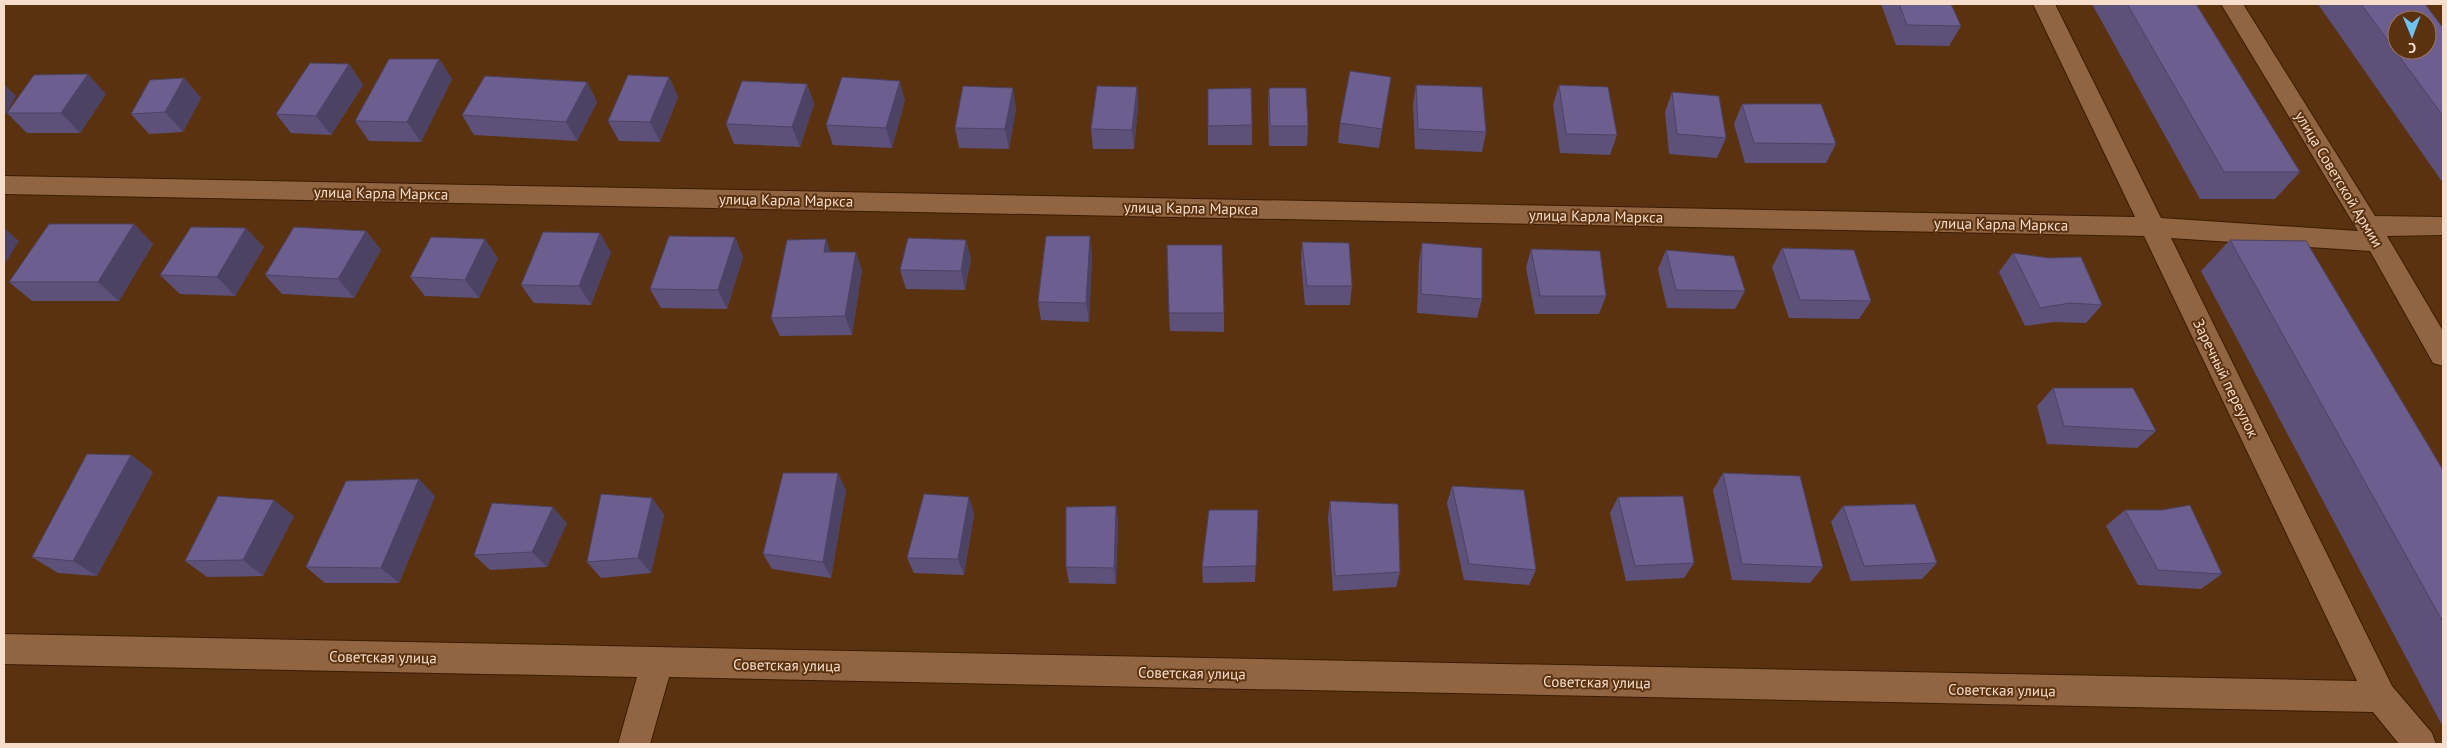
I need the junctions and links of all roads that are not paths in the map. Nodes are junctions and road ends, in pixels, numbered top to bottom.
1 (2044, 4) edge
2 (2232, 4) edge
3 (4, 185) edge
4 (2443, 226) edge
5 (2153, 227) junction
6 (2373, 234) junction
7 (2443, 355) edge
8 (4, 649) edge
9 (657, 662) junction
10 (2381, 697) junction
11 (634, 744) edge
12 (2420, 744) edge

1 - 5 street, Заречный переулок
2 - 6 street, улица Советской Армии
3 - 5 street, улица Карла Маркса
4 - 6 street, улица Карла Маркса
5 - 6 street, улица Карла Маркса
5 - 10 street, Заречный переулок
6 - 7 street, улица Советской Армии
8 - 9 street, Советская улица
9 - 10 street, Советская улица
9 - 11 street
10 - 12 street, Заречный переулок

